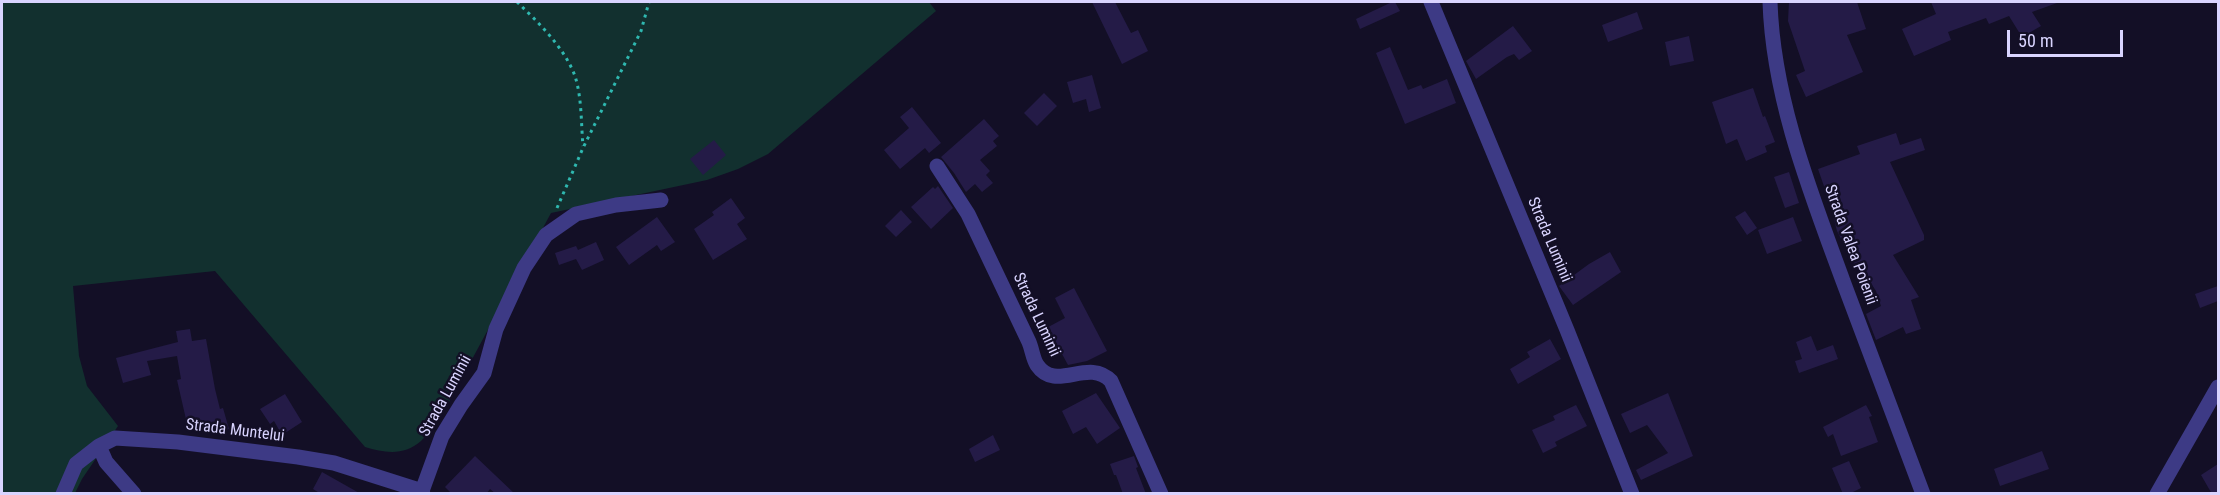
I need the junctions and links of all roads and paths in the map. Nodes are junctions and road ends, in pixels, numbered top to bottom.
1 (517, 2) edge
2 (649, 2) edge
3 (1431, 2) edge
4 (1770, 2) edge
5 (583, 148) junction
6 (937, 166) dead end
7 (662, 200) dead end
8 (546, 235) junction
9 (2218, 387) edge
10 (99, 446) junction
11 (423, 492) edge
12 (63, 494) edge
13 (134, 494) edge
14 (1161, 494) edge
15 (1632, 494) edge
16 (1923, 494) edge
17 (2157, 494) edge

1 - 5 path
2 - 5 path
3 - 15 street, Strada Luminii
4 - 16 street, Strada Valea Poienii
5 - 8 path
6 - 14 street, Strada Luminii
7 - 8 street, Strada Luminii
8 - 11 street, Strada Luminii
9 - 17 street
10 - 11 street, Strada Muntelui
10 - 12 street
10 - 13 street

